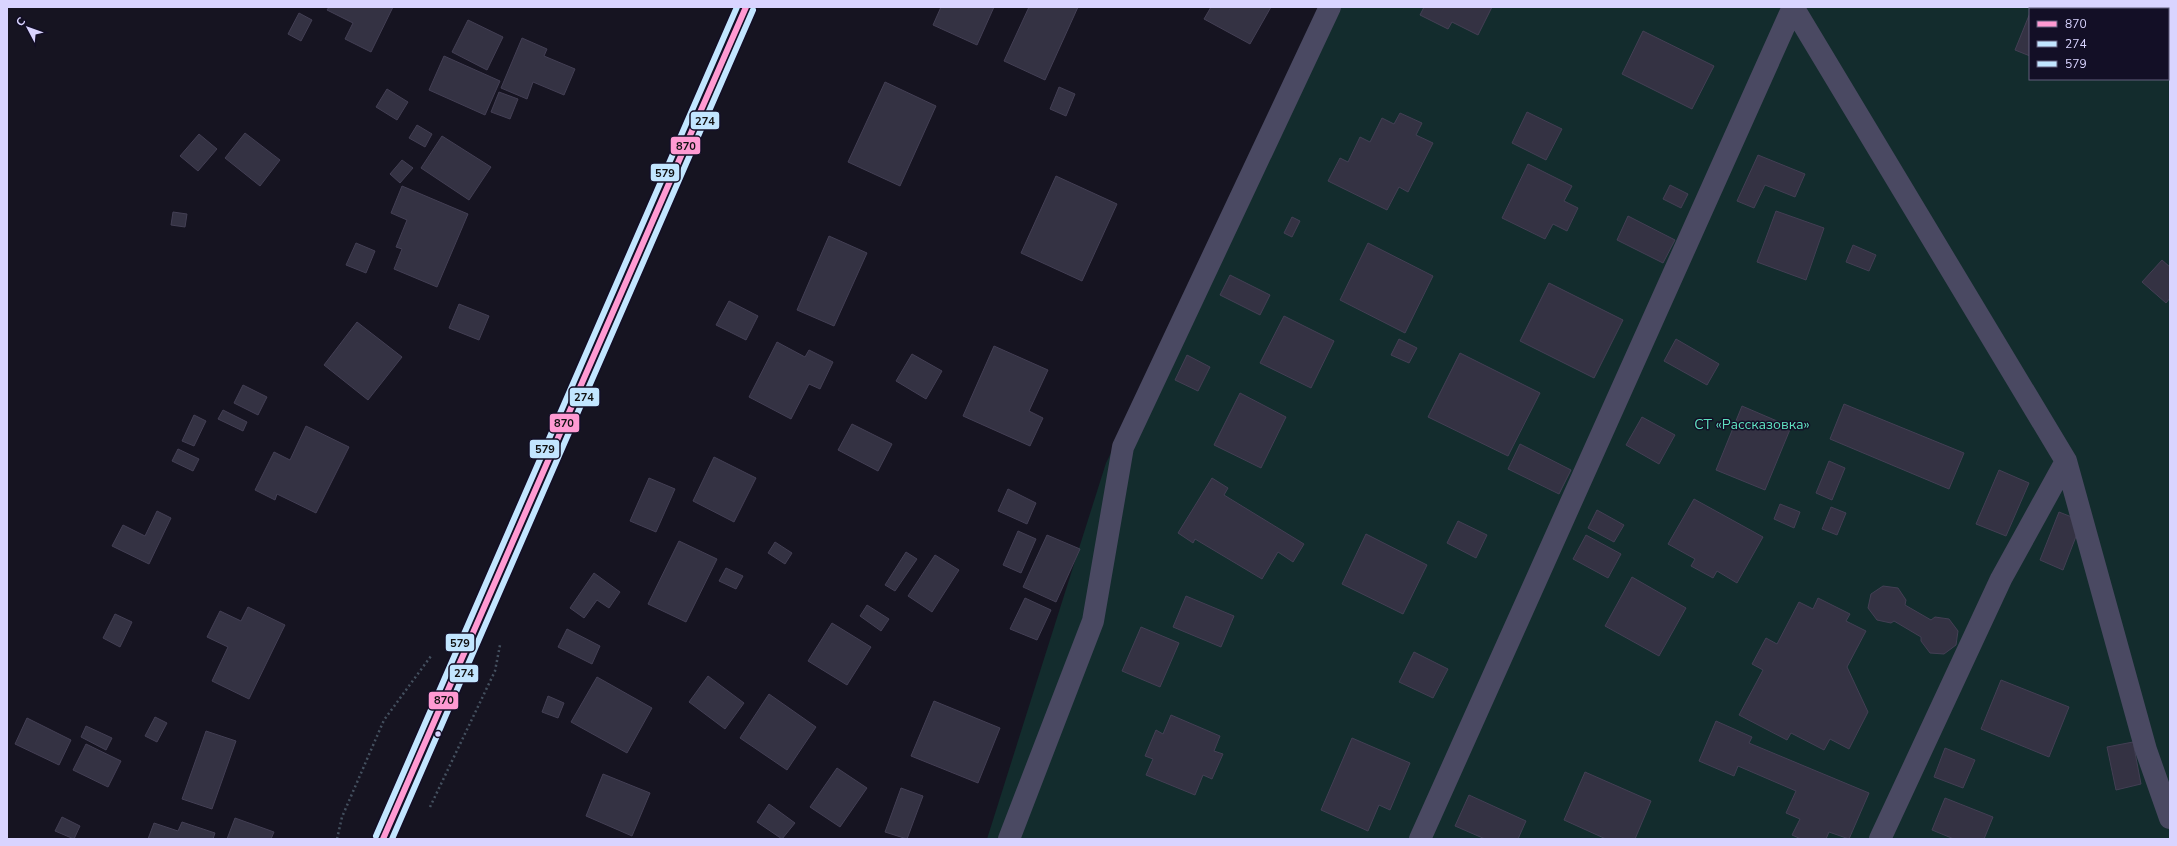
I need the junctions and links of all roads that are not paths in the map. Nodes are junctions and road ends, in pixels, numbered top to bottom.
1 (746, 7) edge
2 (1330, 7) edge
3 (1793, 7) edge
4 (2066, 461) junction
5 (2170, 818) edge
6 (382, 839) edge
7 (1009, 839) edge
8 (1420, 839) edge
9 (1880, 839) edge

1 - 6 street
2 - 7 street
3 - 4 street
3 - 8 street
4 - 5 street
4 - 9 street

